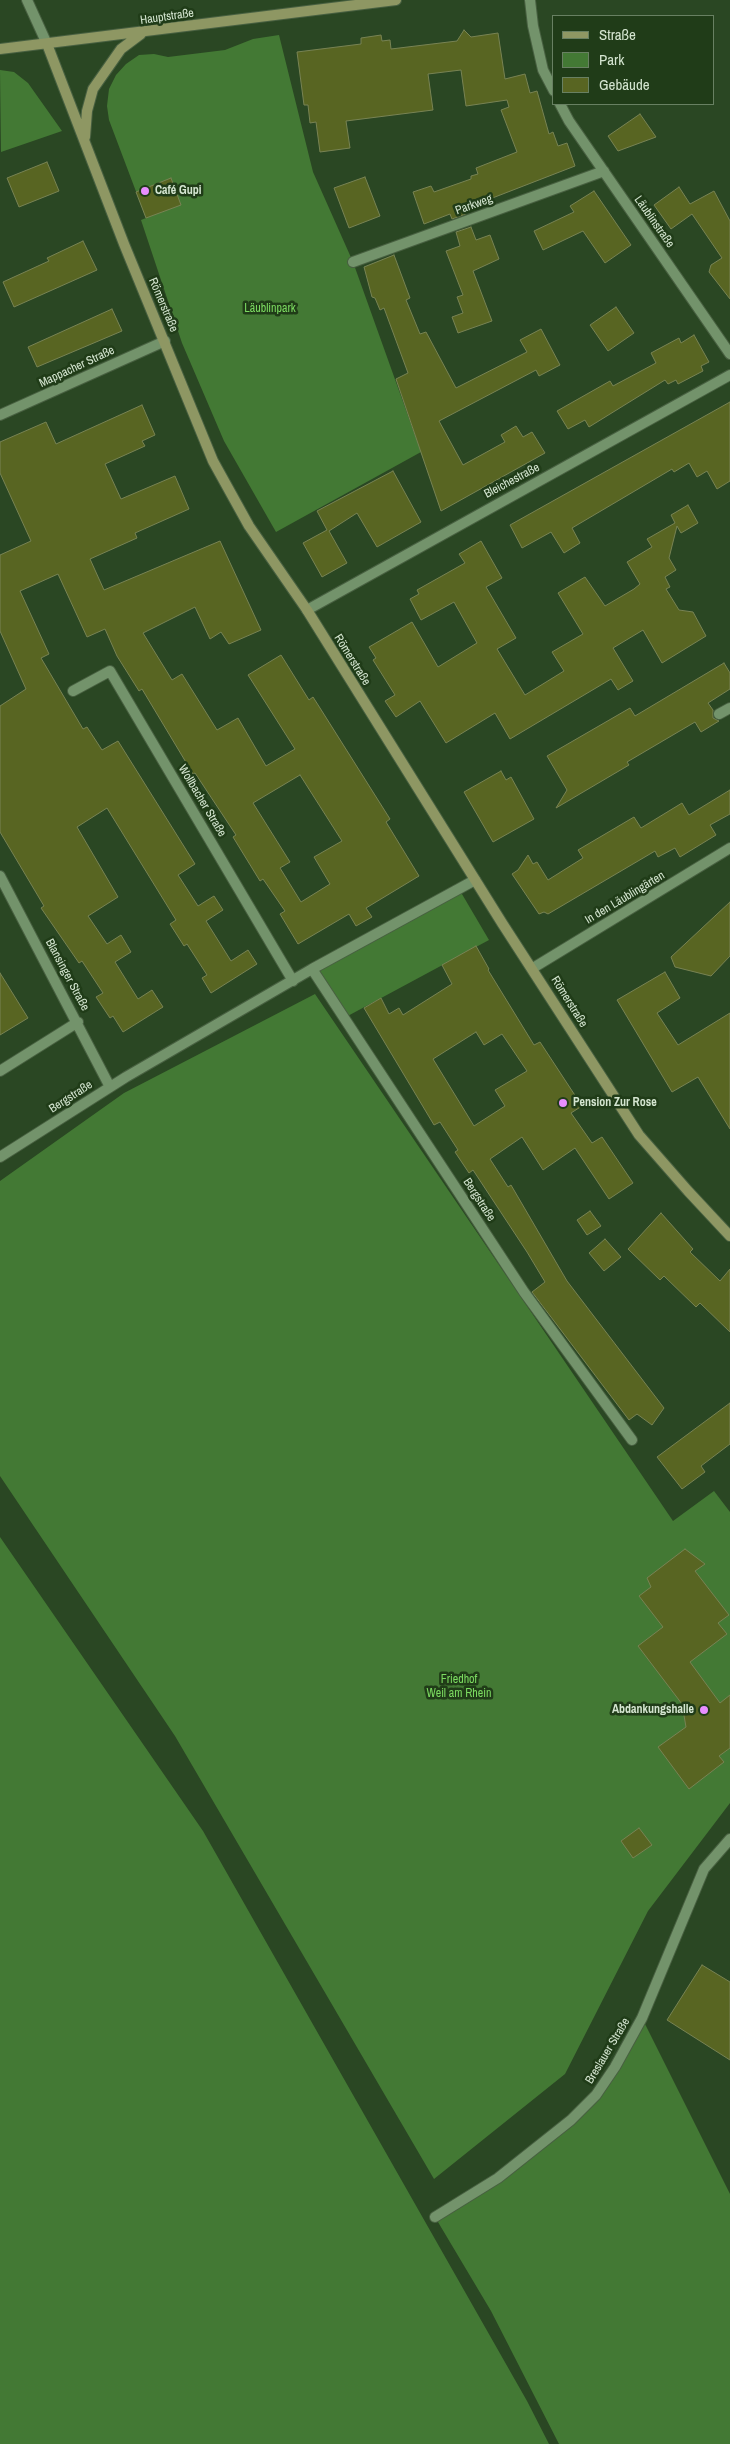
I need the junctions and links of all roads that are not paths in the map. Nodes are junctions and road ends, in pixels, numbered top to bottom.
1 (27, 0) edge
2 (396, 0) edge
3 (530, 0) edge
4 (336, 5) edge
5 (143, 33) junction
6 (47, 44) junction
7 (0, 49) edge
8 (552, 88) edge
9 (561, 105) edge
10 (85, 141) junction
11 (604, 171) junction
12 (353, 262) dead end
13 (165, 341) junction
14 (730, 354) edge
15 (730, 375) edge
16 (0, 415) edge
17 (306, 610) junction
18 (73, 691) dead end
19 (730, 708) edge
20 (719, 714) dead end
21 (730, 848) edge
22 (0, 876) edge
23 (475, 880) junction
24 (533, 968) junction
25 (312, 970) junction
26 (293, 981) junction
27 (78, 1022) junction
28 (0, 1071) edge
29 (110, 1086) junction
30 (0, 1157) edge
31 (730, 1236) edge
32 (632, 1440) dead end
33 (730, 1839) edge
34 (435, 2217) dead end

1 - 6 street
2 - 4 street, Hauptstraße
3 - 8 street
4 - 5 street, Hauptstraße
5 - 6 street, Hauptstraße
5 - 10 street
6 - 7 street, Hauptstraße
6 - 10 street, Römerstraße
9 - 11 street, Läublinstraße
10 - 13 street, Römerstraße
11 - 12 street, Parkweg
11 - 14 street, Läublinstraße
13 - 16 street, Mappacher Straße
13 - 17 street, Römerstraße
15 - 17 street, Bleichestraße
17 - 23 street, Römerstraße
18 - 26 street, Wollbacher Straße
19 - 20 street
21 - 24 street, In den Läublingärten
22 - 27 street, Blansinger Straße
23 - 24 street, Römerstraße
23 - 25 street, Bergstraße
24 - 31 street, Römerstraße
25 - 26 street, Bergstraße
25 - 32 street, Bergstraße
26 - 29 street, Bergstraße
27 - 28 street
27 - 29 street, Blansinger Straße
29 - 30 street, Bergstraße
33 - 34 street, Breslauer Straße

